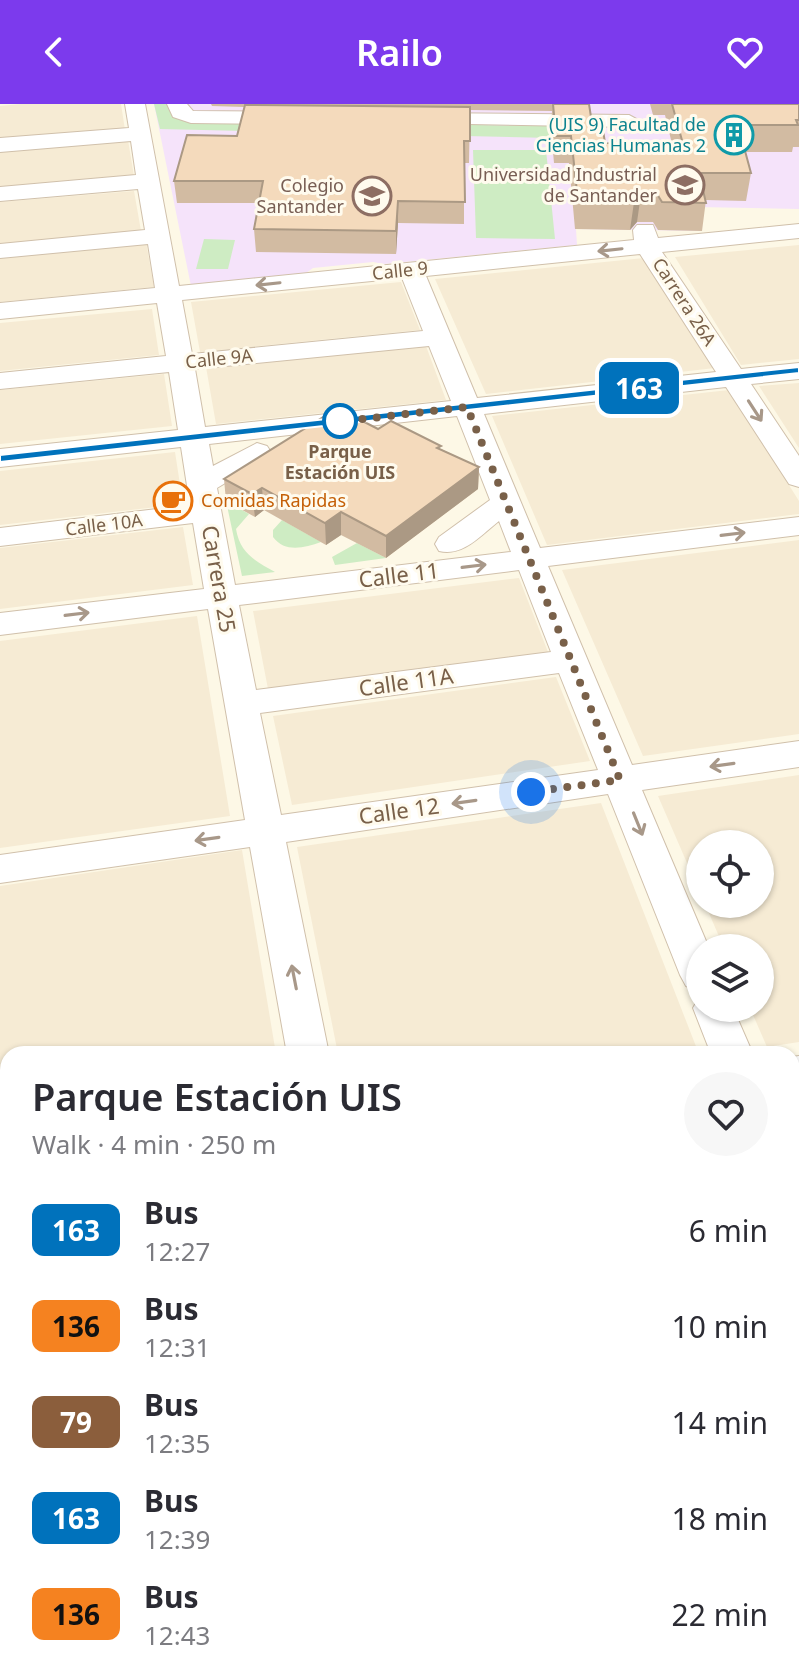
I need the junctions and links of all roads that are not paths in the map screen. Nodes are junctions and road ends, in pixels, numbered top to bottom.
1 (135, 104) edge
2 (602, 104) edge
3 (178, 108) edge
4 (626, 110) edge
5 (320, 118) edge
6 (393, 119) edge
7 (140, 134) junction
8 (633, 144) edge
9 (0, 145) edge
10 (149, 181) junction
11 (0, 194) edge
12 (799, 231) edge
13 (159, 236) junction
14 (646, 238) junction
15 (0, 251) edge
16 (400, 271) junction
17 (170, 294) junction
18 (0, 311) edge
19 (439, 337) junction
20 (182, 363) junction
21 (799, 371) edge
22 (733, 378) junction
23 (0, 381) edge
24 (467, 407) junction
25 (194, 437) junction
26 (257, 452) dead end
27 (0, 458) edge
28 (799, 478) edge
29 (205, 499) junction
30 (506, 502) junction
31 (799, 526) edge
32 (0, 537) edge
33 (450, 544) dead end
34 (529, 559) junction
35 (221, 596) junction
36 (0, 624) edge
37 (571, 660) junction
38 (242, 704) junction
39 (799, 754) edge
40 (620, 780) junction
41 (266, 831) junction
42 (0, 869) edge
43 (686, 941) edge
44 (719, 1022) edge
45 (306, 1046) edge
46 (729, 1046) edge

1 - 7 street, Carrera 25
2 - 4 street
3 - 5 street
4 - 6 street
4 - 8 street
7 - 9 street
7 - 10 street, Carrera 25
10 - 11 street
10 - 13 street, Carrera 25
12 - 14 street, Calle 9
13 - 15 street
13 - 17 street, Carrera 25
14 -> 16 street, Calle 9
14 - 22 street, Carrera 26A
16 -> 17 street, Calle 9
16 - 19 street
17 - 18 street, Calle 9
17 - 20 street, Carrera 25
19 - 20 street, Calle 9A
19 - 24 street
20 - 23 street, Calle 9A
20 - 25 street, Carrera 25
21 - 22 street
22 - 24 street
22 -> 28 street, Carrera 26A
24 - 25 street
24 - 30 street
25 - 27 street
25 - 29 street, Carrera 25
26 - 29 street
29 - 32 street, Calle 10A
29 - 35 street, Carrera 25
30 - 33 street
30 - 34 street
34 -> 31 street, Calle 11
35 -> 34 street, Calle 11
34 - 37 street
36 -> 35 street, Calle 11
35 - 38 street, Carrera 25
37 - 38 street, Calle 11A
37 - 40 street
38 - 41 street, Carrera 25
39 -> 40 street, Calle 12
40 -> 41 street, Calle 12
40 -> 43 street
41 -> 42 street, Calle 12
45 -> 41 street, Carrera 25
44 - 46 street

